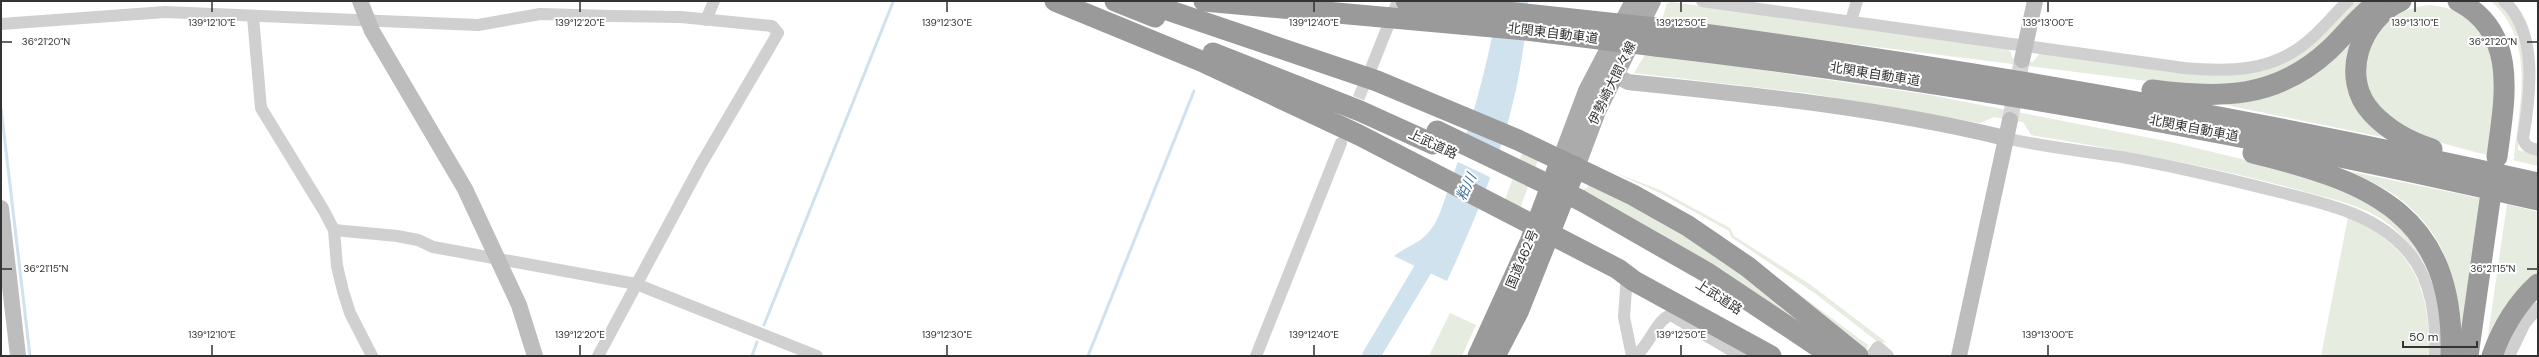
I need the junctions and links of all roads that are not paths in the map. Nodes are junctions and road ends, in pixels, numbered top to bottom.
1 (360, 1) edge
2 (714, 1) edge
3 (1055, 1) edge
4 (1077, 1) edge
5 (1114, 1) edge
6 (1141, 1) edge
7 (1204, 1) edge
8 (1398, 1) edge
9 (1406, 1) edge
10 (1634, 1) edge
11 (1652, 1) edge
12 (1702, 1) edge
13 (1856, 1) edge
14 (2035, 1) edge
15 (2348, 1) edge
16 (2380, 1) edge
17 (2401, 1) edge
18 (2458, 1) edge
19 (2478, 1) edge
20 (2509, 2) edge
21 (253, 17) junction
22 (368, 20) junction
23 (706, 20) junction
24 (1851, 21) junction
25 (1, 24) edge
26 (1661, 37) junction
27 (2024, 53) junction
28 (1903, 61) junction
29 (1372, 66) tunnel mouth
30 (1615, 75) junction
31 (2034, 100) junction
32 (2010, 120) tunnel mouth
33 (1435, 138) junction
34 (2005, 138) junction
35 (1341, 143) dead end
36 (2538, 150) edge
37 (1568, 164) junction
38 (2538, 174) edge
39 (2538, 183) edge
40 (2538, 200) edge
41 (1577, 206) junction
42 (1, 208) edge
43 (334, 230) junction
44 (1543, 230) junction
45 (497, 258) junction
46 (1627, 274) junction
47 (636, 284) junction
48 (2538, 284) edge
49 (2538, 308) edge
50 (18, 356) edge
51 (372, 356) edge
52 (535, 356) edge
53 (598, 356) edge
54 (817, 356) edge
55 (1256, 356) edge
56 (1478, 356) edge
57 (1495, 356) edge
58 (1633, 356) edge
59 (1741, 356) edge
60 (1771, 356) edge
61 (1809, 356) edge
62 (1832, 356) edge
63 (1858, 356) edge
64 (1871, 356) edge
65 (1888, 356) edge
66 (1960, 356) edge
67 (2435, 356) edge
68 (2451, 356) edge
69 (2468, 356) edge
70 (2477, 356) edge
71 (2492, 356) edge
72 (2509, 356) edge

1 - 22 street
2 - 23 street
3 - 44 highway
4 - 33 highway, 上武道路
5 - 33 highway, 上武道路
6 - 37 highway
7 - 26 highway, 北関東自動車道, bridge
8 - 29 street
9 - 26 highway, 北関東自動車道, bridge
10 - 37 main road, 伊勢崎大間々線
11 - 30 main road, 伊勢崎大間々線
12 - 24 street
13 - 24 street
14 - 27 street
15 - 27 street
16 - 28 highway
17 - 38 highway
18 - 19 highway
20 - 36 street
21 - 22 street
21 - 25 street
21 - 43 street
22 - 23 street
22 - 45 street
23 - 47 street
24 - 27 street
26 - 28 highway, 北関東自動車道
26 - 31 highway, 北関東自動車道
28 - 39 highway, 北関東自動車道
30 - 34 street
30 - 37 main road, 伊勢崎大間々線
31 - 40 highway, 北関東自動車道
31 - 68 highway
32 - 34 street
33 - 41 highway, 上武道路
34 - 66 street
34 - 67 street
35 - 55 street
37 - 44 highway, 国道462号
37 - 63 highway
41 - 61 highway, 上武道路
41 - 62 highway, 上武道路
42 - 50 street
43 - 45 street
43 - 51 street
44 - 46 highway
44 - 56 highway, 国道462号
44 - 57 highway, 国道462号
45 - 47 street
45 - 52 street
46 - 58 street
46 - 60 highway
47 - 53 street
47 - 54 street
48 - 71 highway
49 - 72 street
58 - 59 street
64 - 65 street
69 - 70 highway

